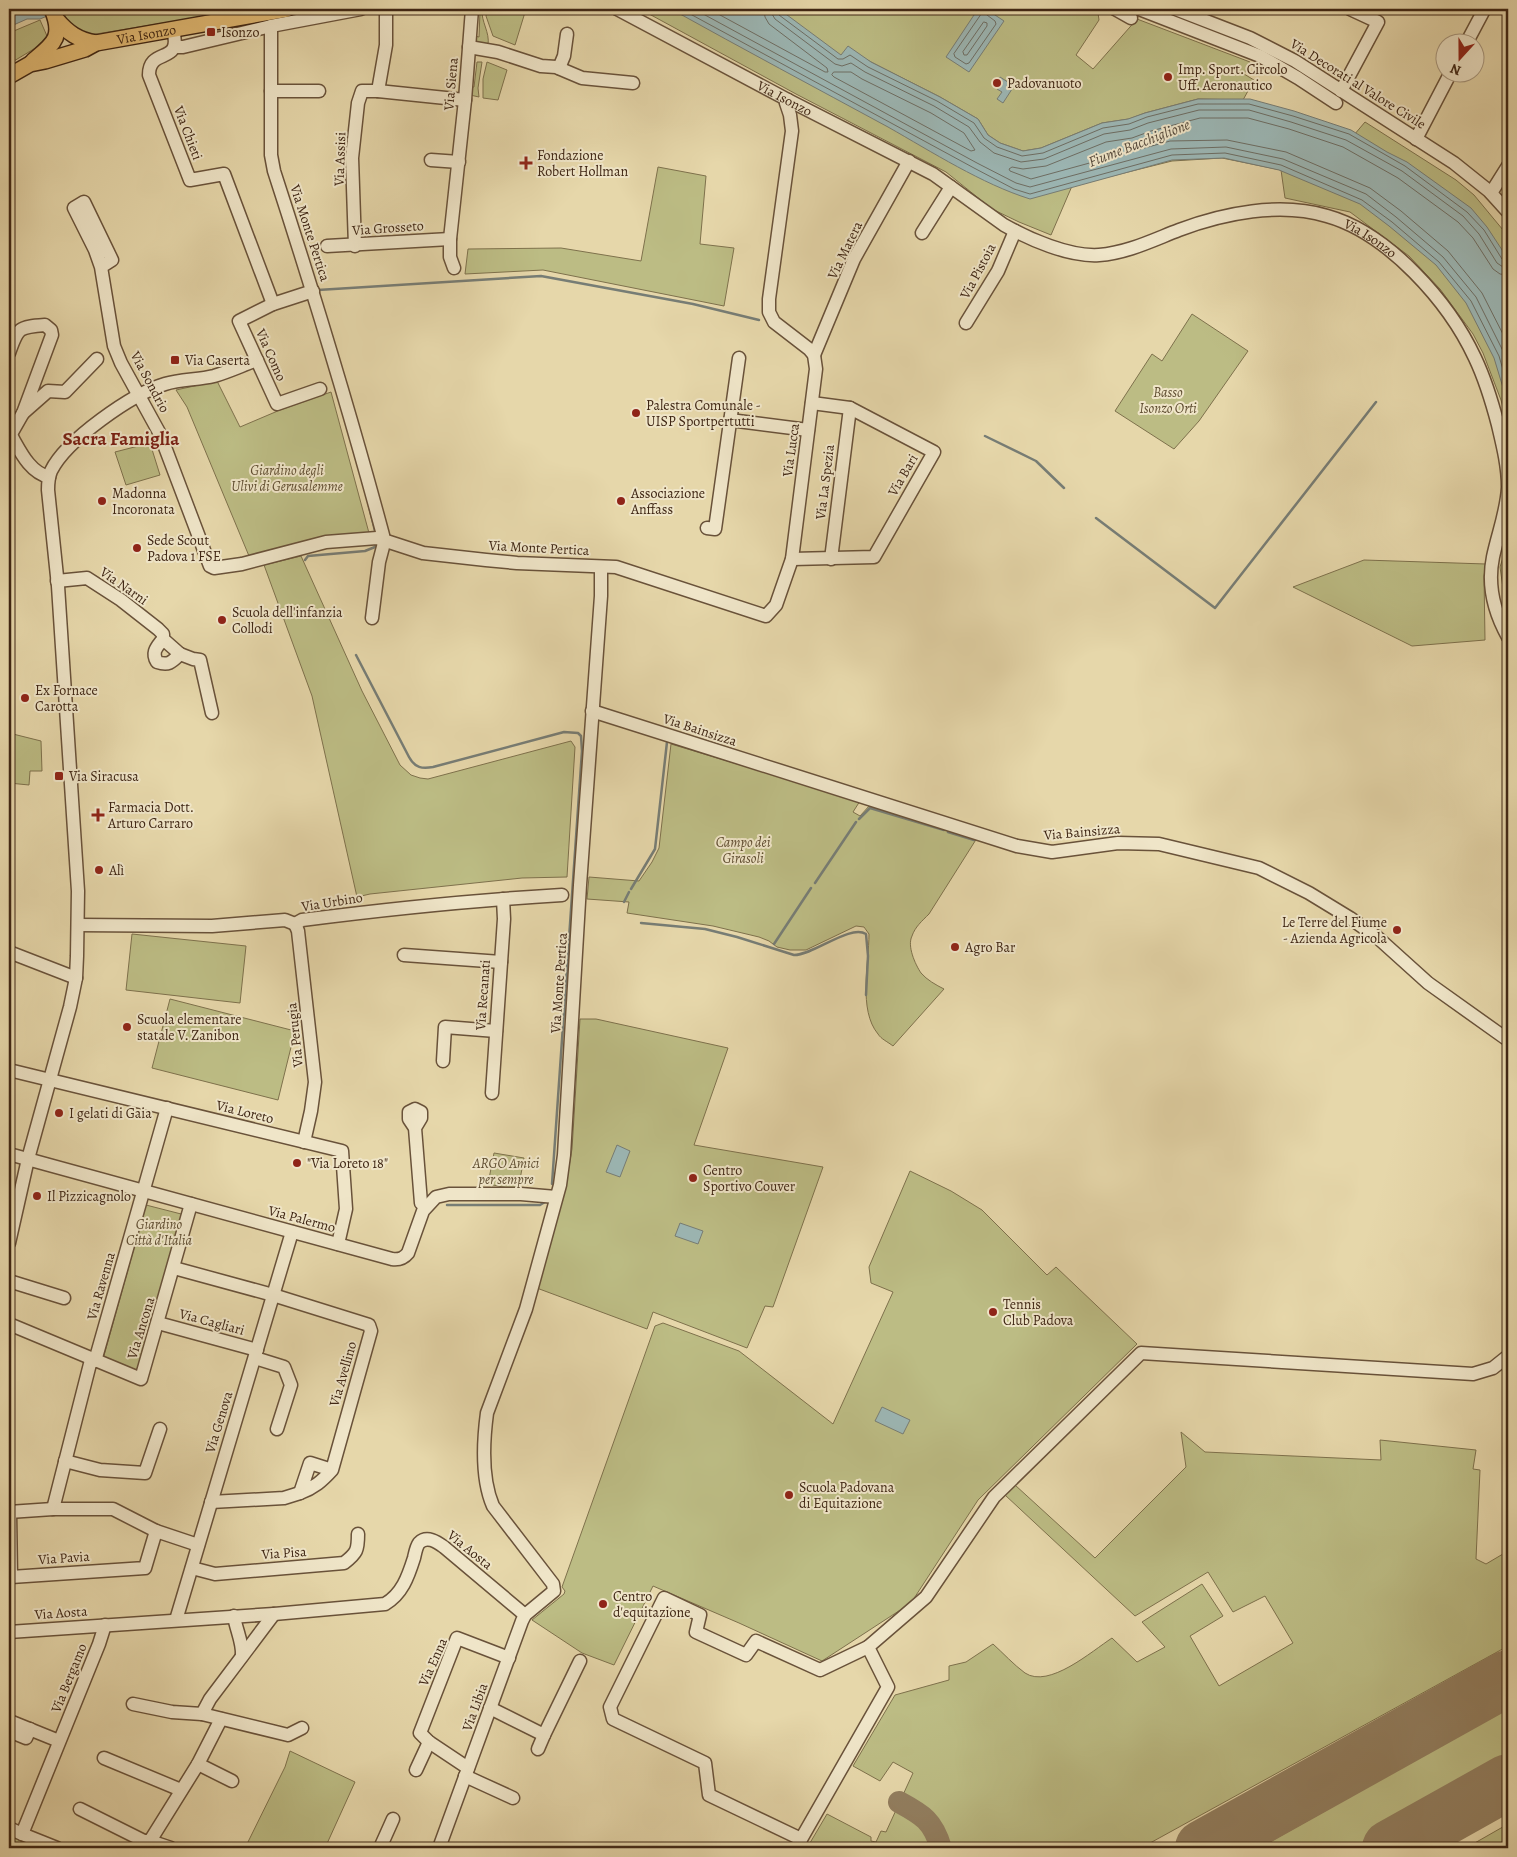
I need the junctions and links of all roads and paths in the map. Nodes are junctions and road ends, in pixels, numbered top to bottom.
1 (287, 9) edge
2 (361, 9) edge
3 (386, 9) edge
4 (472, 9) edge
5 (617, 9) edge
6 (1115, 9) edge
7 (1175, 9) edge
8 (1350, 9) edge
9 (1482, 9) edge
10 (1135, 13) edge
11 (54, 14) edge
12 (270, 26) junction
13 (173, 30) junction
14 (1472, 32) edge
15 (567, 34) dead end
16 (96, 43) junction
17 (175, 47) junction
18 (469, 47) junction
19 (30, 64) junction
20 (559, 68) junction
21 (9, 76) edge
22 (1446, 82) edge
23 (633, 83) dead end
24 (271, 91) junction
25 (319, 91) dead end
26 (378, 91) junction
27 (1341, 91) junction
28 (465, 100) junction
29 (788, 100) junction
30 (1336, 104) dead end
31 (824, 117) junction
32 (792, 131) junction
33 (1416, 139) junction
34 (431, 160) dead end
35 (909, 161) junction
36 (458, 162) junction
37 (1508, 166) edge
38 (951, 187) junction
39 (1491, 193) junction
40 (1508, 212) edge
41 (1015, 231) junction
42 (922, 233) dead end
43 (450, 238) junction
44 (327, 246) dead end
45 (355, 246) junction
46 (101, 267) dead end
47 (454, 268) dead end
48 (313, 291) junction
49 (273, 304) junction
50 (966, 323) dead end
51 (9, 353) edge
52 (814, 355) junction
53 (739, 358) dead end
54 (97, 359) dead end
55 (257, 360) junction
56 (320, 389) dead end
57 (139, 394) junction
58 (812, 403) junction
59 (850, 408) junction
60 (23, 413) junction
61 (730, 420) junction
62 (808, 430) junction
63 (10, 433) edge
64 (48, 480) junction
65 (707, 528) dead end
66 (383, 539) junction
67 (792, 559) junction
68 (831, 559) junction
69 (601, 567) junction
70 (57, 581) junction
71 (372, 618) dead end
72 (1508, 637) edge
73 (163, 639) junction
74 (180, 654) junction
75 (592, 711) junction
76 (212, 713) dead end
77 (562, 895) dead end
78 (503, 898) junction
79 (295, 924) junction
80 (78, 925) junction
81 (9, 952) edge
82 (404, 955) dead end
83 (501, 962) junction
84 (76, 978) junction
85 (496, 1031) junction
86 (1508, 1040) edge
87 (443, 1061) dead end
88 (9, 1070) edge
89 (50, 1080) junction
90 (492, 1093) dead end
91 (167, 1108) junction
92 (415, 1128) dead end
93 (304, 1142) junction
94 (9, 1154) edge
95 (28, 1160) junction
96 (143, 1191) junction
97 (556, 1197) junction
98 (191, 1204) junction
99 (425, 1207) junction
100 (292, 1232) junction
101 (9, 1243) edge
102 (338, 1244) junction
103 (174, 1268) junction
104 (9, 1280) edge
105 (274, 1295) junction
106 (64, 1298) dead end
107 (158, 1323) junction
108 (9, 1324) edge
109 (256, 1354) junction
110 (1508, 1356) edge
111 (93, 1360) junction
112 (160, 1429) dead end
113 (277, 1429) dead end
114 (65, 1461) junction
115 (332, 1470) junction
116 (300, 1493) junction
117 (211, 1502) junction
118 (52, 1509) junction
119 (9, 1512) edge
120 (156, 1531) junction
121 (358, 1534) dead end
122 (198, 1546) junction
123 (192, 1568) junction
124 (554, 1589) joint
125 (274, 1614) junction
126 (525, 1615) junction
127 (234, 1616) junction
128 (176, 1620) junction
129 (105, 1625) junction
130 (9, 1632) edge
131 (868, 1646) junction
132 (242, 1656) junction
133 (509, 1658) junction
134 (580, 1661) dead end
135 (133, 1704) dead end
136 (490, 1708) junction
137 (202, 1714) junction
138 (221, 1719) junction
139 (302, 1728) dead end
140 (9, 1731) edge
141 (544, 1736) junction
142 (59, 1741) junction
143 (429, 1742) junction
144 (538, 1749) dead end
145 (104, 1758) dead end
146 (198, 1764) junction
147 (416, 1770) dead end
148 (467, 1772) junction
149 (232, 1781) dead end
150 (181, 1790) junction
151 (513, 1798) dead end
152 (80, 1809) dead end
153 (393, 1819) dead end
154 (9, 1828) edge
155 (22, 1834) junction
156 (144, 1843) edge
157 (799, 1843) edge
158 (57, 1848) edge
159 (171, 1848) edge
160 (380, 1848) edge
161 (439, 1848) edge

1 - 13 main road, Via Isonzo
2 - 12 street
3 - 26 street
4 - 18 street, Via Siena
5 - 29 street, Via Isonzo
6 - 10 street
7 - 27 street, Via Decorati al Valore Civile
8 - 27 street
9 - 14 street
10 - 30 street
11 - 16 main road
11 - 19 main road
12 - 17 street
12 - 24 street, Via Monte Pertica
13 - 16 main road, Via Isonzo
13 - 17 street
15 - 20 street
16 - 19 main road, Via Isonzo
17 - 49 street, Via Chieti
18 - 20 street
18 - 28 street, Via Siena
19 - 21 main road
20 - 23 street
22 - 33 street
24 - 25 street
24 - 48 street, Via Monte Pertica
26 - 28 street
26 - 45 street, Via Assisi
27 - 33 street, Via Decorati al Valore Civile
28 - 36 street, Via Siena
29 - 31 street, Via Isonzo
29 - 32 street
31 - 32 street
31 - 35 street, Via Isonzo
32 - 52 street
33 - 39 street, Via Decorati al Valore Civile
34 - 36 street
35 - 38 street, Via Isonzo
35 - 52 street, Via Matera
36 - 43 street, Via Siena
37 - 39 street
38 - 41 street, Via Isonzo
38 - 42 street
39 - 40 street, Via Decorati al Valore Civile
41 - 50 street, Via Pistoia
41 - 72 street, Via Isonzo
43 - 45 street, Via Grosseto
43 - 47 street, Via Siena
44 - 45 street, Via Grosseto
46 - 57 street, Via Sondrio
48 - 49 street, Via Como
48 - 66 street, Via Monte Pertica
49 - 55 street, Via Como
51 - 60 street
52 - 58 street, Via Lucca
53 - 61 street
54 - 60 street
55 - 56 street, Via Como
55 - 57 street
57 - 64 street
57 - 66 street, Via Sondrio
58 - 59 street, Via Bari
58 - 62 street, Via Lucca
59 - 68 street, Via La Spezia
59 - 68 street, Via Bari
60 - 63 street
61 - 62 street
61 - 65 street
62 - 67 street, Via Lucca
63 - 64 street
64 - 70 street
66 - 69 street, Via Monte Pertica
66 - 71 street, Via Monte Pertica
67 - 68 street, Via Bari
67 - 69 street, Via Lucca
69 - 75 street, Via Monte Pertica
70 - 73 street, Via Narni
70 - 80 street
73 - 74 street, Via Narni
73 - 74 street
74 - 76 street, Via Narni
75 - 86 street, Via Bainsizza
75 - 97 street, Via Monte Pertica
77 - 78 street, Via Urbino
78 - 79 street, Via Urbino
78 - 83 street, Via Recanati
79 - 80 street, Via Urbino
79 - 93 street, Via Perugia
80 - 84 street
81 - 84 street
82 - 83 street
83 - 85 street, Via Recanati
84 - 89 street
85 - 87 street
85 - 90 street, Via Recanati
88 - 89 street, Via Loreto
89 - 91 street, Via Loreto
89 - 95 street
91 - 93 street, Via Loreto
91 - 96 street, Via Ravenna
92 - 99 street
93 - 102 street, Via Loreto
94 - 95 street, Via Palermo
95 - 96 street, Via Palermo
95 - 101 street
96 - 98 street, Via Palermo
96 - 111 street, Via Ravenna
97 - 99 street
97 - 124 street, Via Monte Pertica
98 - 100 street, Via Palermo
98 - 103 street, Via Ancona
99 - 102 street, Via Palermo
100 - 102 street, Via Palermo
100 - 105 street, Via Genova
103 - 105 street
103 - 107 street, Via Ancona
104 - 106 street
105 - 109 street, Via Genova
105 - 115 street, Via Avellino
107 - 109 street, Via Cagliari
107 - 111 street, Via Ancona
108 - 111 street, Via Ancona
109 - 113 street, Via Cagliari
109 - 117 street, Via Genova
110 - 131 street
111 - 114 street, Via Ravenna
112 - 114 street
114 - 118 street, Via Ravenna
115 - 116 street
115 - 116 street
116 - 117 street
117 - 122 street, Via Genova
118 - 119 street
118 - 120 street
119 - 120 street, Via Pavia
120 - 122 street
121 - 123 street, Via Pisa
122 - 123 street, Via Genova
123 - 128 street, Via Genova
124 - 126 street, Via Libia
125 - 126 street, Via Aosta
125 - 127 street, Via Aosta
125 - 132 street
126 - 133 street, Via Libia
127 - 128 street, Via Aosta
127 - 132 street
128 - 129 street, Via Aosta
129 - 130 street, Via Aosta
129 - 142 street, Via Bergamo
131 - 157 street
131 - 157 street
132 - 137 street
133 - 136 street, Via Libia
133 - 143 street, Via Enna
134 - 141 street
135 - 137 street
136 - 141 street
136 - 148 street, Via Libia
137 - 138 street
138 - 139 street
138 - 146 street
140 - 142 street
141 - 144 street
142 - 155 street, Via Bergamo
143 - 147 street
143 - 148 street
145 - 150 street
146 - 149 street
146 - 150 street
148 - 151 street
148 - 161 street, Via Libia
150 - 156 street
152 - 156 street
153 - 160 street
154 - 155 street
155 - 158 street
156 - 159 street

